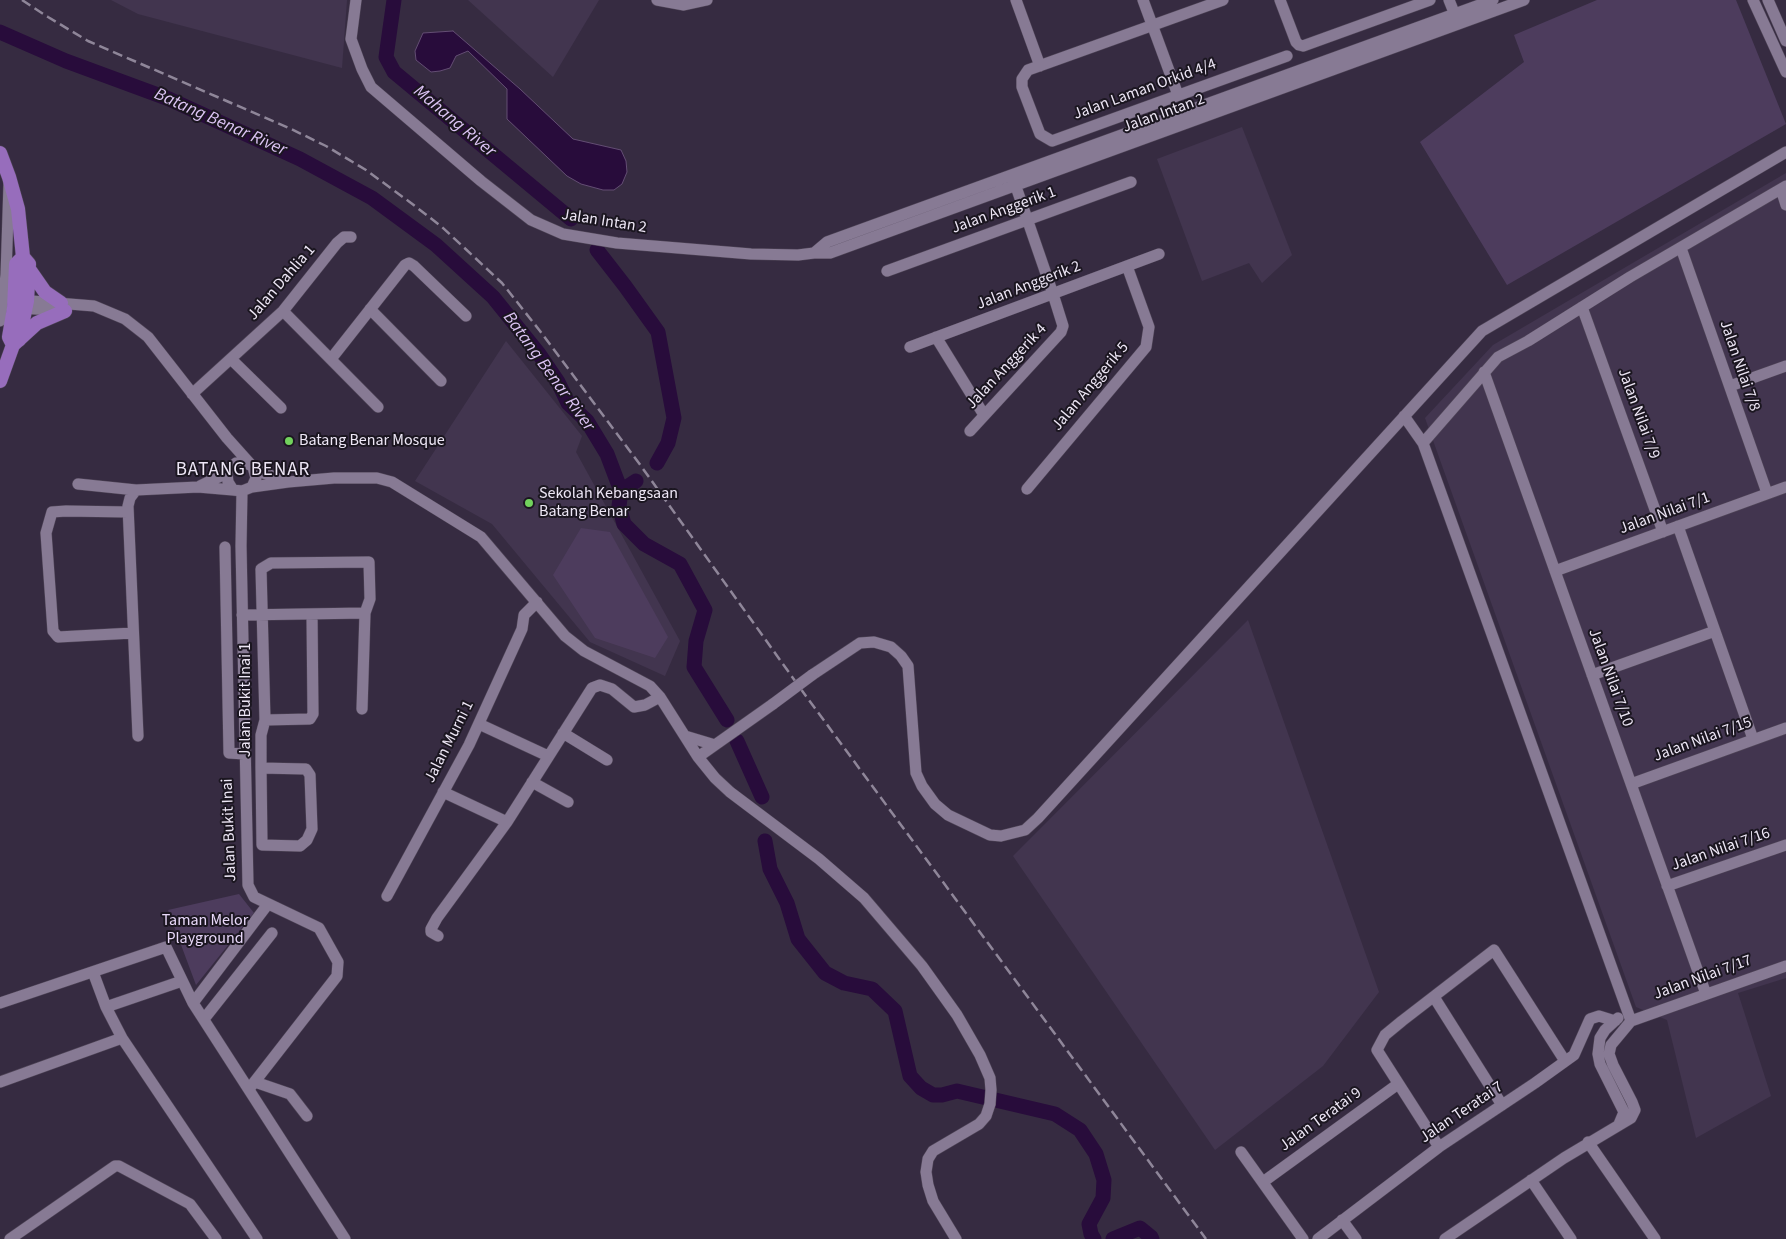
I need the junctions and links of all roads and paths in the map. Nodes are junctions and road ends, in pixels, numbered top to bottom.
1 (356, 0) edge
2 (657, 0) edge
3 (707, 0) edge
4 (1016, 0) edge
5 (1143, 0) edge
6 (1224, 0) edge
7 (1280, 0) edge
8 (1430, 0) edge
9 (1449, 0) edge
10 (1493, 0) edge
11 (1524, 0) edge
12 (1753, 0) edge
13 (1768, 0) edge
14 (1456, 19) junction
15 (1153, 26) junction
16 (1786, 40) edge
17 (1287, 56) dead end
18 (1040, 66) junction
19 (1786, 72) edge
20 (1178, 95) junction
21 (1786, 152) edge
22 (0, 153) edge
23 (10, 177) junction
24 (1014, 180) junction
25 (1131, 182) dead end
26 (1783, 188) edge
27 (1786, 204) edge
28 (1027, 220) junction
29 (351, 237) dead end
30 (1681, 248) junction
31 (1158, 254) dead end
32 (26, 263) junction
33 (1127, 266) junction
34 (887, 271) dead end
35 (1053, 294) junction
36 (20, 304) junction
37 (63, 307) junction
38 (1582, 307) junction
39 (370, 309) junction
40 (283, 311) junction
41 (466, 316) dead end
42 (0, 321) edge
43 (936, 338) junction
44 (16, 343) junction
45 (910, 347) dead end
46 (232, 358) junction
47 (331, 359) junction
48 (1786, 366) edge
49 (1484, 372) junction
50 (441, 381) dead end
51 (0, 382) edge
52 (1730, 386) junction
53 (192, 394) junction
54 (378, 407) dead end
55 (281, 408) dead end
56 (984, 416) junction
57 (1404, 416) junction
58 (970, 432) dead end
59 (227, 438) junction
60 (1423, 443) junction
61 (253, 468) junction
62 (229, 469) junction
63 (288, 482) junction
64 (78, 484) dead end
65 (198, 487) junction
66 (242, 489) junction
67 (136, 490) junction
68 (1027, 490) dead end
69 (1785, 490) edge
70 (1767, 494) junction
71 (128, 512) junction
72 (1678, 526) junction
73 (1663, 532) junction
74 (225, 547) dead end
75 (1555, 571) junction
76 (537, 602) junction
77 (365, 613) junction
78 (312, 614) junction
79 (242, 615) junction
80 (262, 615) junction
81 (1715, 631) junction
82 (133, 633) junction
83 (1592, 675) junction
84 (660, 697) junction
85 (362, 709) dead end
86 (264, 720) junction
87 (479, 724) junction
88 (1786, 728) edge
89 (563, 733) junction
90 (138, 736) dead end
91 (685, 736) junction
92 (1753, 740) junction
93 (715, 746) junction
94 (244, 754) junction
95 (548, 756) junction
96 (698, 757) junction
97 (607, 760) dead end
98 (261, 768) junction
99 (715, 778) junction
100 (532, 782) junction
101 (1631, 784) junction
102 (443, 792) junction
103 (568, 802) dead end
104 (507, 822) junction
105 (1786, 845) edge
106 (1667, 886) junction
107 (387, 896) dead end
108 (268, 904) junction
109 (272, 933) dead end
110 (438, 936) dead end
111 (1786, 966) edge
112 (93, 972) junction
113 (182, 982) junction
114 (1706, 994) junction
115 (1434, 997) junction
116 (0, 1003) edge
117 (194, 1003) junction
118 (106, 1007) junction
119 (1627, 1009) junction
120 (204, 1019) junction
121 (1631, 1021) junction
122 (1615, 1022) junction
123 (122, 1038) junction
124 (1565, 1061) junction
125 (0, 1082) edge
126 (1398, 1084) junction
127 (252, 1085) junction
128 (1502, 1105) junction
129 (307, 1116) dead end
130 (1619, 1124) junction
131 (1588, 1142) junction
132 (1439, 1147) junction
133 (1241, 1152) dead end
134 (1531, 1180) junction
135 (1263, 1182) junction
136 (1342, 1220) junction
137 (1569, 1238) edge
138 (10, 1239) edge
139 (216, 1239) edge
140 (257, 1239) edge
141 (345, 1239) edge
142 (956, 1239) edge
143 (1303, 1239) edge
144 (1318, 1239) edge
145 (1356, 1239) edge
146 (1445, 1239) edge
147 (1655, 1239) edge

1 - 24 street, Jalan Intan 2
2 - 3 street
4 - 18 street
5 - 15 street
6 - 15 street
7 - 8 street
9 - 14 street
10 - 14 street, Jalan Intan 2
11 - 14 street, Jalan Intan 2
12 - 19 street
13 - 16 street
14 - 24 street, Jalan Intan 2
15 - 18 street
15 - 20 street
17 - 20 street, Jalan Laman Orkid 4/4
18 - 20 street, Jalan Laman Orkid 4/4
21 - 57 street
22 - 23 main road
23 - 32 main road
23 - 42 street
24 - 28 street
25 - 28 street, Jalan Anggerik 1
26 - 27 street
26 - 30 street
28 - 34 street, Jalan Anggerik 1
28 - 35 street
29 - 40 street, Jalan Dahlia 1
30 - 38 street
30 - 52 street, Jalan Nilai 7/8
31 - 33 street, Jalan Anggerik 2
32 - 36 main road
32 - 37 main road
33 - 35 street, Jalan Anggerik 2
33 - 68 street, Jalan Anggerik 5
35 - 43 street, Jalan Anggerik 2
35 - 56 street, Jalan Anggerik 4
36 - 37 street
36 - 44 main road
37 - 44 main road
37 - 53 street
38 - 49 street
38 - 73 street, Jalan Nilai 7/9
39 - 41 street
39 - 47 street
39 - 50 street
40 - 46 street, Jalan Dahlia 1
40 - 47 street
43 - 45 street, Jalan Anggerik 2
43 - 56 street
44 - 51 main road
46 - 53 street, Jalan Dahlia 1
46 - 55 street
47 - 54 street
48 - 52 street
49 - 60 street
49 - 75 street, Jalan Nilai 7/10
52 - 70 street, Jalan Nilai 7/8
53 - 59 street
56 - 58 street, Jalan Anggerik 4
57 - 60 street
57 - 93 street, bridge
59 - 61 street
59 - 62 street
60 - 119 street
61 - 62 street
61 - 63 street
61 - 66 street
62 - 65 street
62 - 66 street
63 - 66 street
63 - 76 street
64 - 67 street
65 - 66 street
65 - 67 street
66 - 79 street, Jalan Bukit Inai
67 - 71 street
69 - 70 street, Jalan Nilai 7/1
70 - 72 street, Jalan Nilai 7/1
71 - 82 street
71 - 82 street
72 - 73 street, Jalan Nilai 7/1
72 - 81 street
73 - 75 street, Jalan Nilai 7/1
74 - 94 street
75 - 83 street, Jalan Nilai 7/10
76 - 84 street
76 - 87 street, Jalan Murni 1
77 - 78 street
77 - 80 street, Jalan Bukit Inai 1
77 - 85 street
78 - 80 street
78 - 86 street
79 - 80 street
79 - 94 street, Jalan Bukit Inai
80 - 86 street, Jalan Bukit Inai 1
81 - 83 street
81 - 92 street
82 - 90 street
83 - 101 street, Jalan Nilai 7/10
84 - 89 street
84 - 91 street
86 - 98 street, Jalan Bukit Inai 1
87 - 95 street
87 - 102 street, Jalan Murni 1
88 - 92 street, Jalan Nilai 7/15
89 - 95 street
89 - 97 street
91 - 93 street
91 - 96 street
92 - 101 street, Jalan Nilai 7/15
93 - 96 street
93 - 99 street
94 - 108 street, Jalan Bukit Inai
95 - 100 street
96 - 99 street
98 - 98 street, Jalan Bukit Inai 1
99 - 142 street
100 - 103 street
100 - 104 street
101 - 106 street, Jalan Nilai 7/10
102 - 104 street
102 - 107 street, Jalan Murni 1
104 - 110 street
105 - 106 street, Jalan Nilai 7/16
106 - 114 street, Jalan Nilai 7/10
108 - 117 street
108 - 127 street, Jalan Bukit Inai
109 - 120 street
111 - 114 street, Jalan Nilai 7/17
112 - 113 street
112 - 116 street
112 - 118 street
113 - 117 street
113 - 118 street
114 - 121 street, Jalan Nilai 7/17
115 - 124 street
115 - 126 street
115 - 128 street
117 - 120 street
118 - 123 street
119 - 121 street
119 - 122 street
120 - 127 street
121 - 130 street
122 - 124 street, Jalan Teratai 7
122 - 130 street
123 - 125 street
123 - 140 street
124 - 128 street, Jalan Teratai 7
126 - 132 street
126 - 135 street, Jalan Teratai 9
127 - 129 street
127 - 141 street
128 - 132 street, Jalan Teratai 7
130 - 131 street
131 - 134 street
131 - 147 street
132 - 136 street, Jalan Teratai 7
133 - 135 street
134 - 137 street
134 - 146 street
135 - 143 street
136 - 144 street, Jalan Teratai 7
136 - 145 street
138 - 139 street

